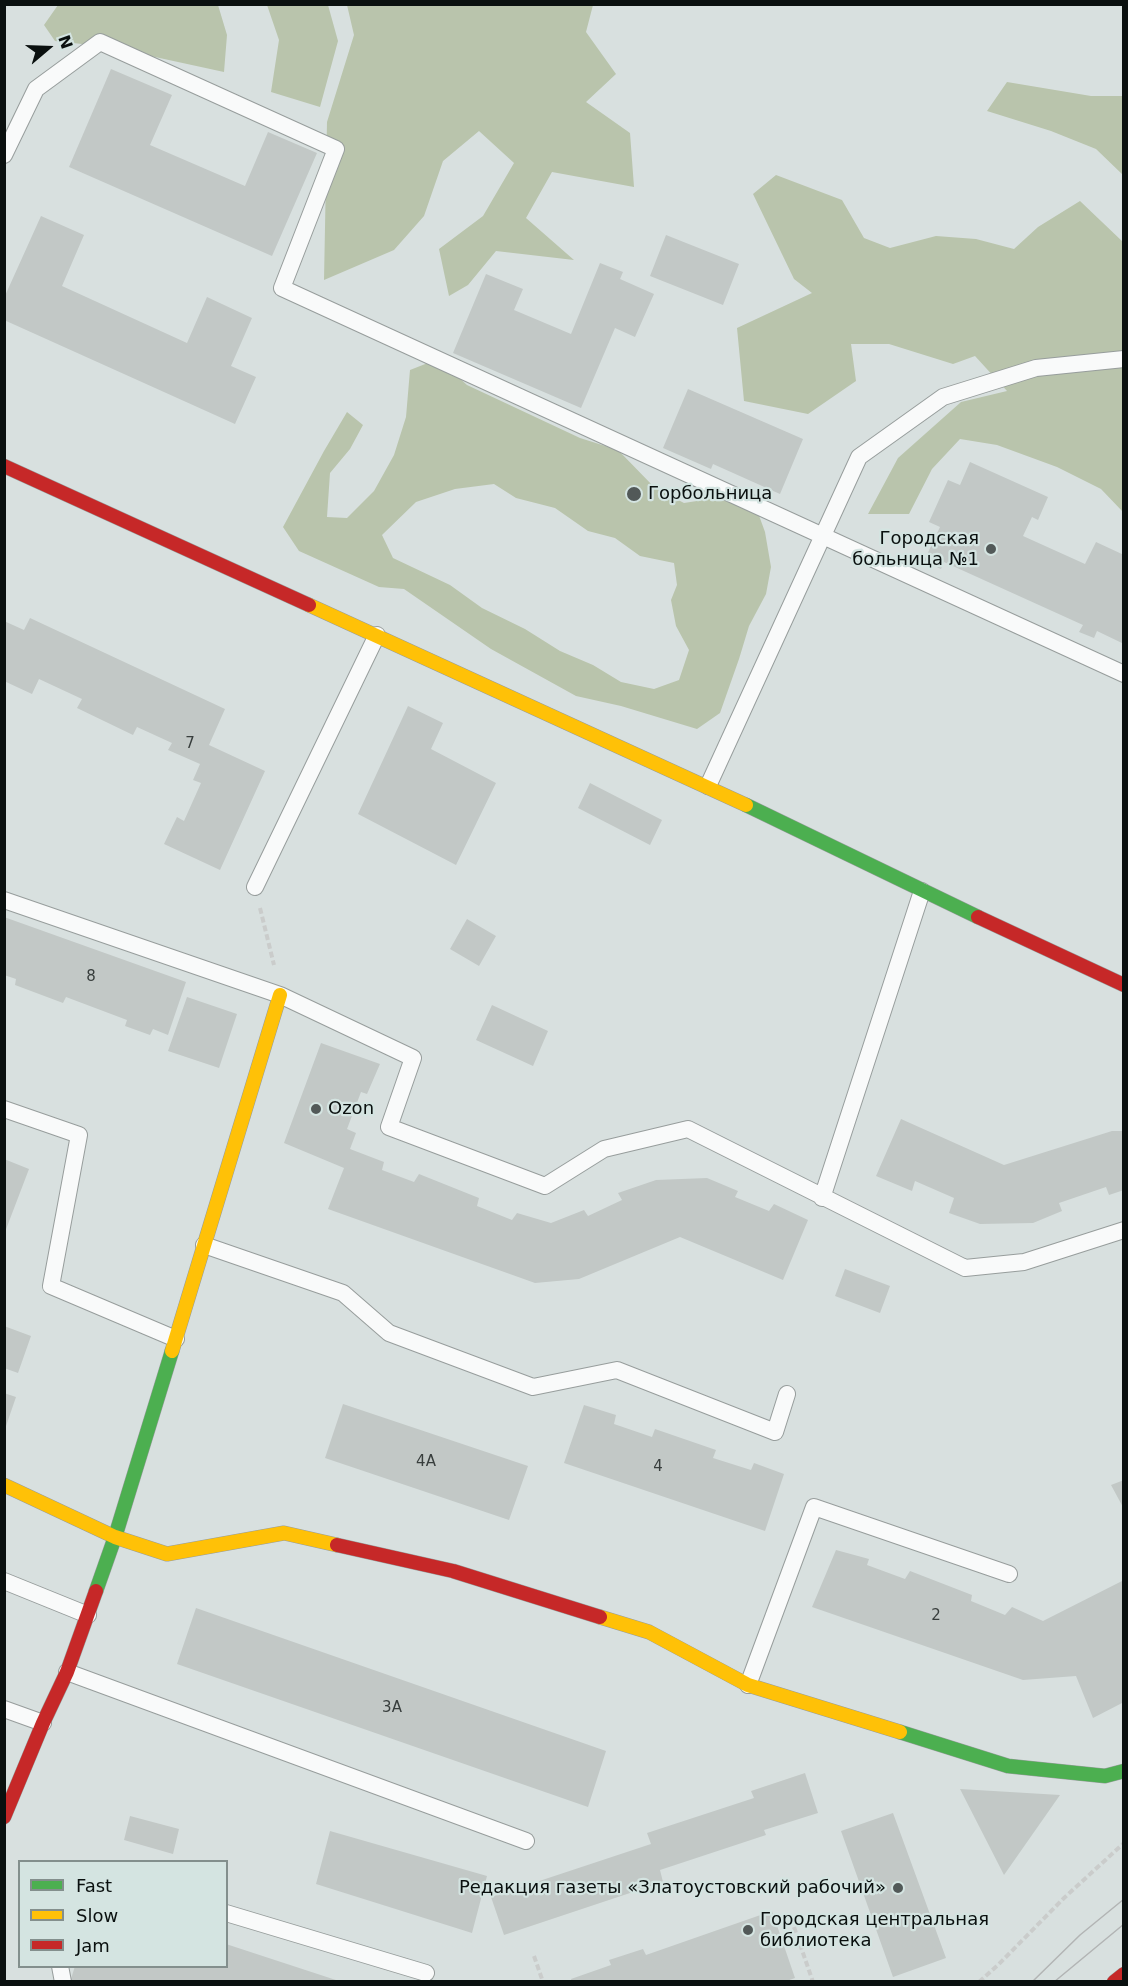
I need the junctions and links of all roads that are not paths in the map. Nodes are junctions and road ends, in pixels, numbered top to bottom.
1 (4, 155) edge
2 (1124, 359) edge
3 (4, 466) edge
4 (822, 535) junction
5 (377, 635) junction
6 (1124, 674) edge
7 (708, 786) junction
8 (255, 887) road end
9 (921, 891) junction
10 (4, 900) edge
11 (1122, 982) edge
12 (280, 995) junction
13 (4, 1109) edge
14 (822, 1198) junction
15 (1124, 1230) edge
16 (204, 1245) junction
17 (176, 1339) junction
18 (787, 1394) dead end
19 (4, 1485) edge
20 (115, 1537) junction
21 (1009, 1574) dead end
22 (4, 1581) edge
23 (88, 1615) junction
24 (67, 1672) junction
25 (748, 1685) junction
26 (4, 1709) edge
27 (43, 1723) junction
28 (1124, 1771) edge
29 (4, 1817) edge
30 (526, 1841) dead end
31 (228, 1914) edge
32 (426, 1973) dead end
33 (1124, 1974) edge
34 (1114, 1982) edge

1 - 4 lane
2 - 4 lane
3 - 5 street
4 - 6 lane
4 - 7 lane
5 - 7 street
5 - 8 lane
7 - 9 street
9 - 11 street
9 - 14 lane
10 - 12 lane
12 - 14 lane
12 - 16 street
13 - 17 lane
14 - 15 lane
16 - 17 street
16 - 18 lane
17 - 20 street
19 - 20 street
20 - 23 street
20 - 25 street
21 - 25 lane
22 - 23 lane
23 - 24 street
24 - 27 street
24 - 30 lane
25 - 28 street
26 - 27 lane
27 - 29 street
31 - 32 lane
33 - 34 street

